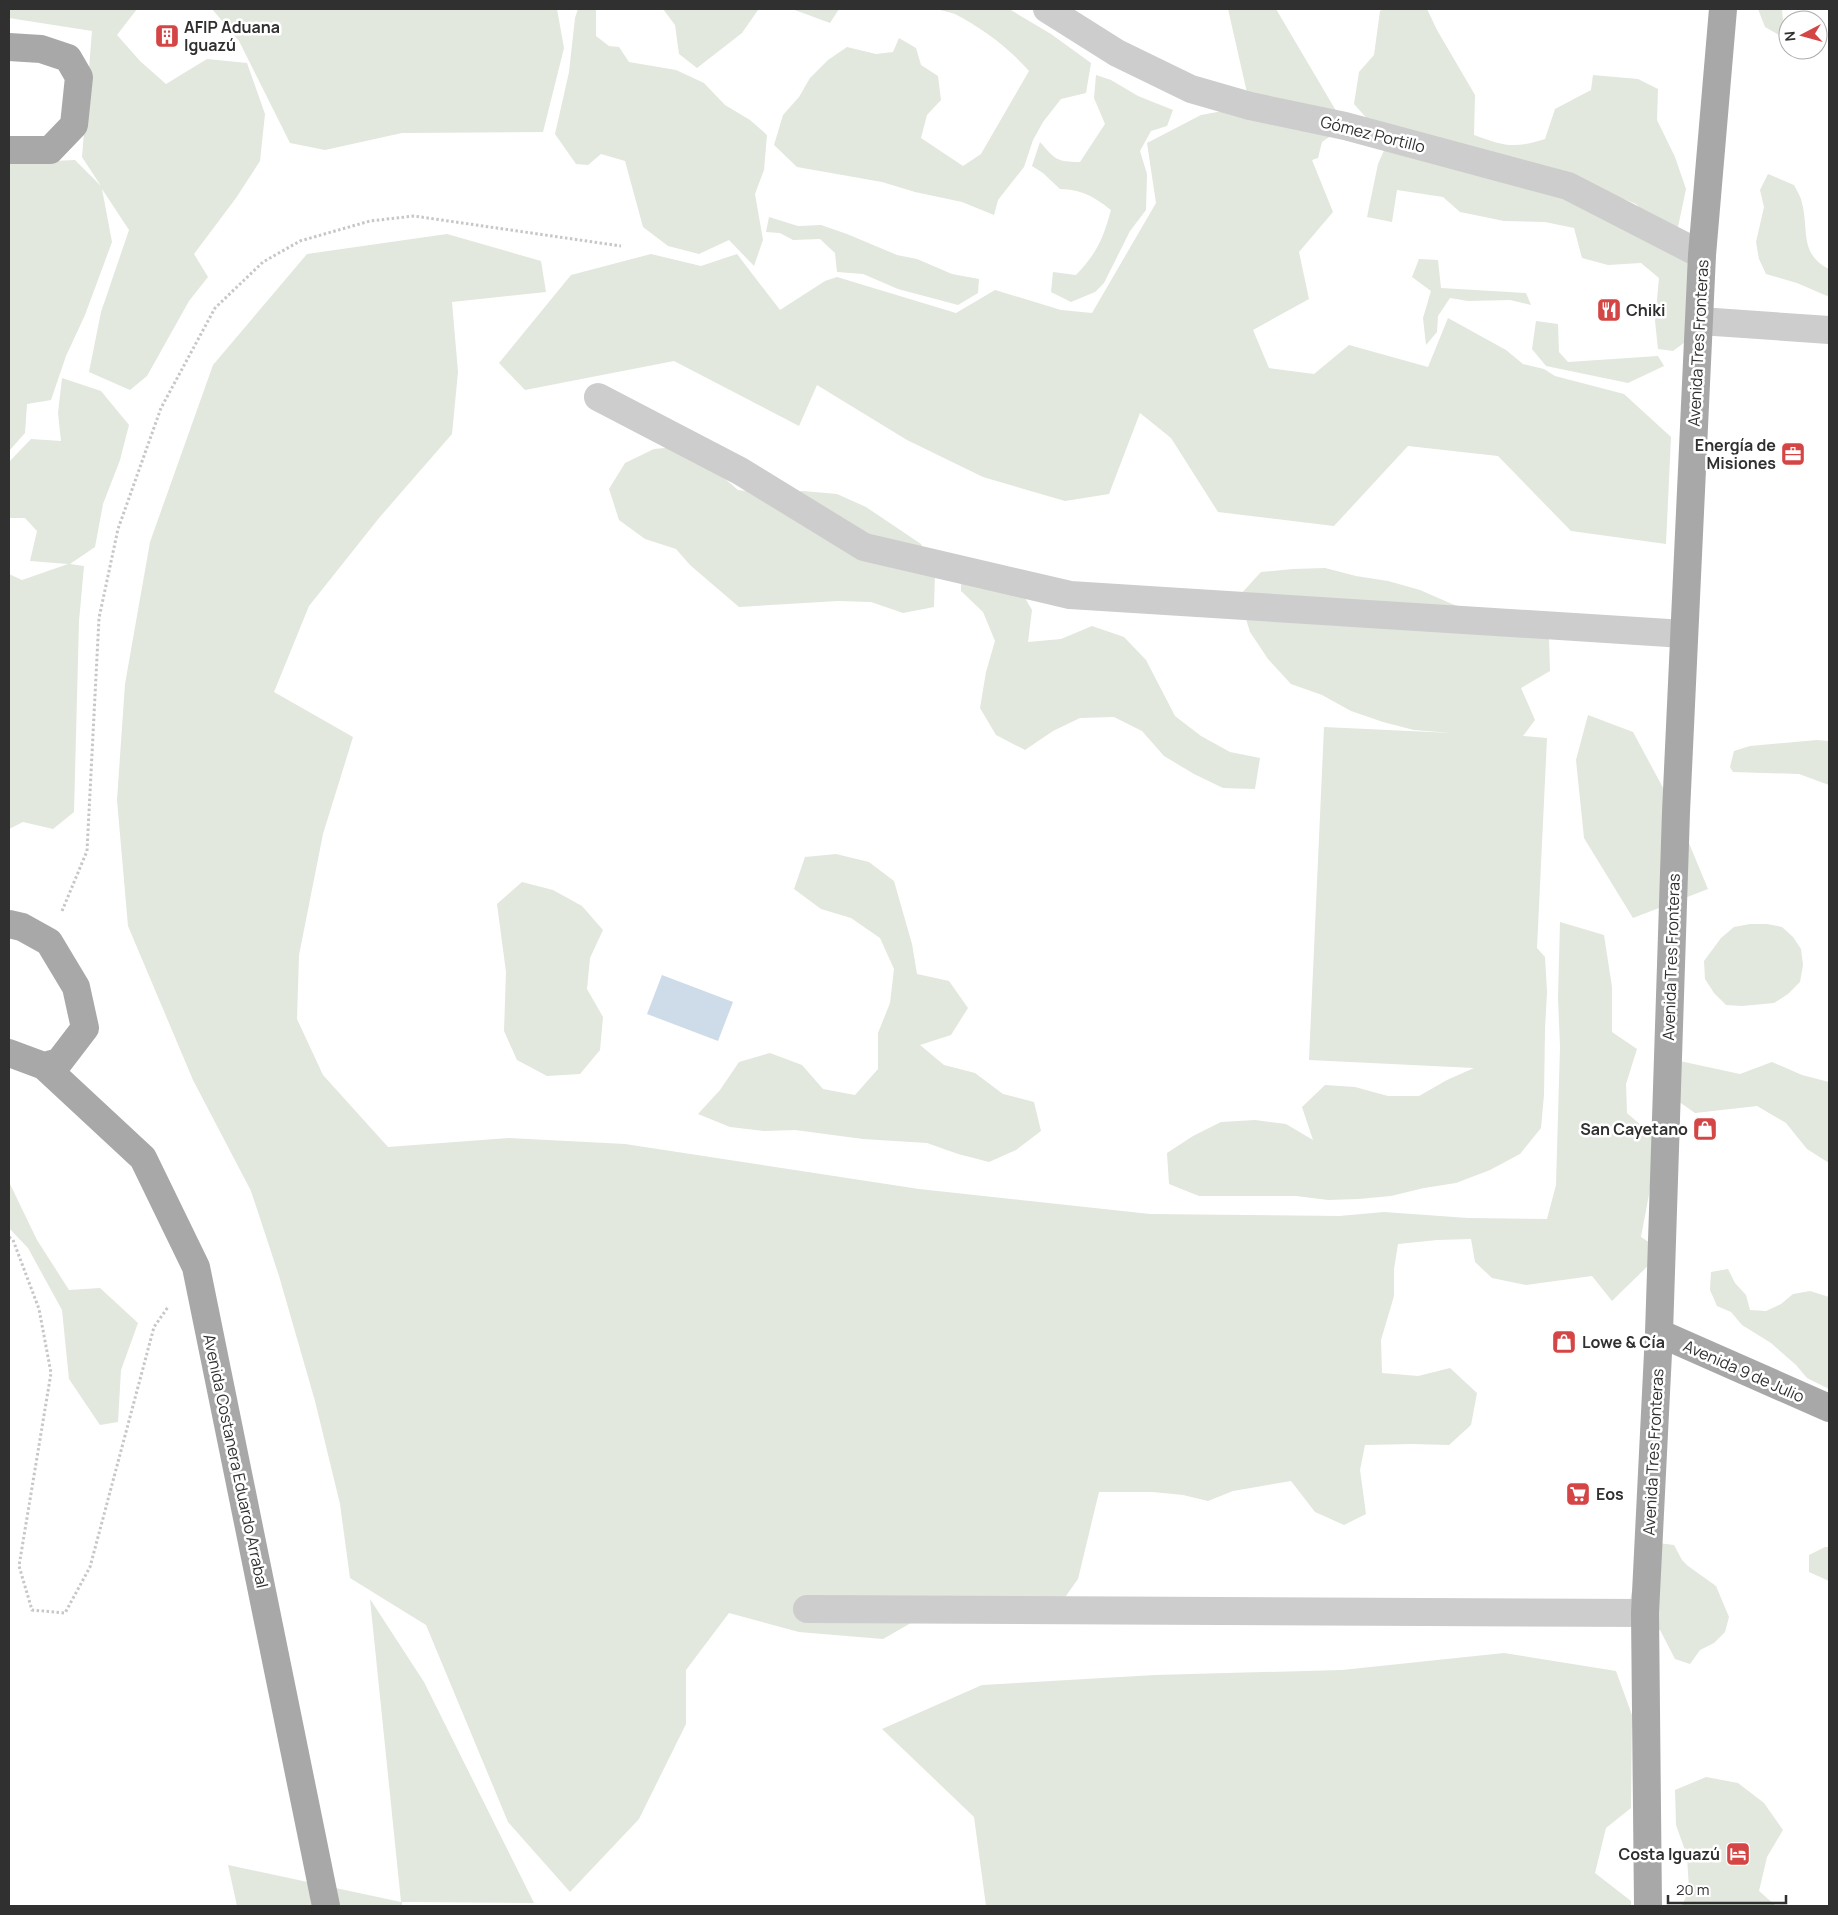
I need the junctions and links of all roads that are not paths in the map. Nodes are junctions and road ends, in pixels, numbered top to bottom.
1 (1048, 9) edge
2 (1723, 9) edge
3 (9, 48) edge
4 (9, 150) edge
5 (1702, 255) junction
6 (1700, 322) junction
7 (1829, 330) edge
8 (598, 398) dead end
9 (1684, 634) junction
10 (9, 924) edge
11 (9, 1053) edge
12 (44, 1066) junction
13 (1659, 1333) junction
14 (1829, 1408) edge
15 (807, 1610) dead end
16 (1645, 1613) junction
17 (326, 1906) edge
18 (1648, 1906) edge

1 - 5 street, Gómez Portillo
2 - 5 main road, Avenida Tres Fronteras
3 - 4 main road
5 - 6 main road, Avenida Tres Fronteras
6 - 7 street
6 - 9 main road, Avenida Tres Fronteras
8 - 9 street
9 - 13 main road, Avenida Tres Fronteras
10 - 12 main road
11 - 12 main road
12 - 17 main road, Avenida Costanera Eduardo Arrabal
13 - 14 main road, Avenida 9 de Julio
13 - 16 main road, Avenida Tres Fronteras
15 - 16 street
16 - 18 main road, Avenida Tres Fronteras

